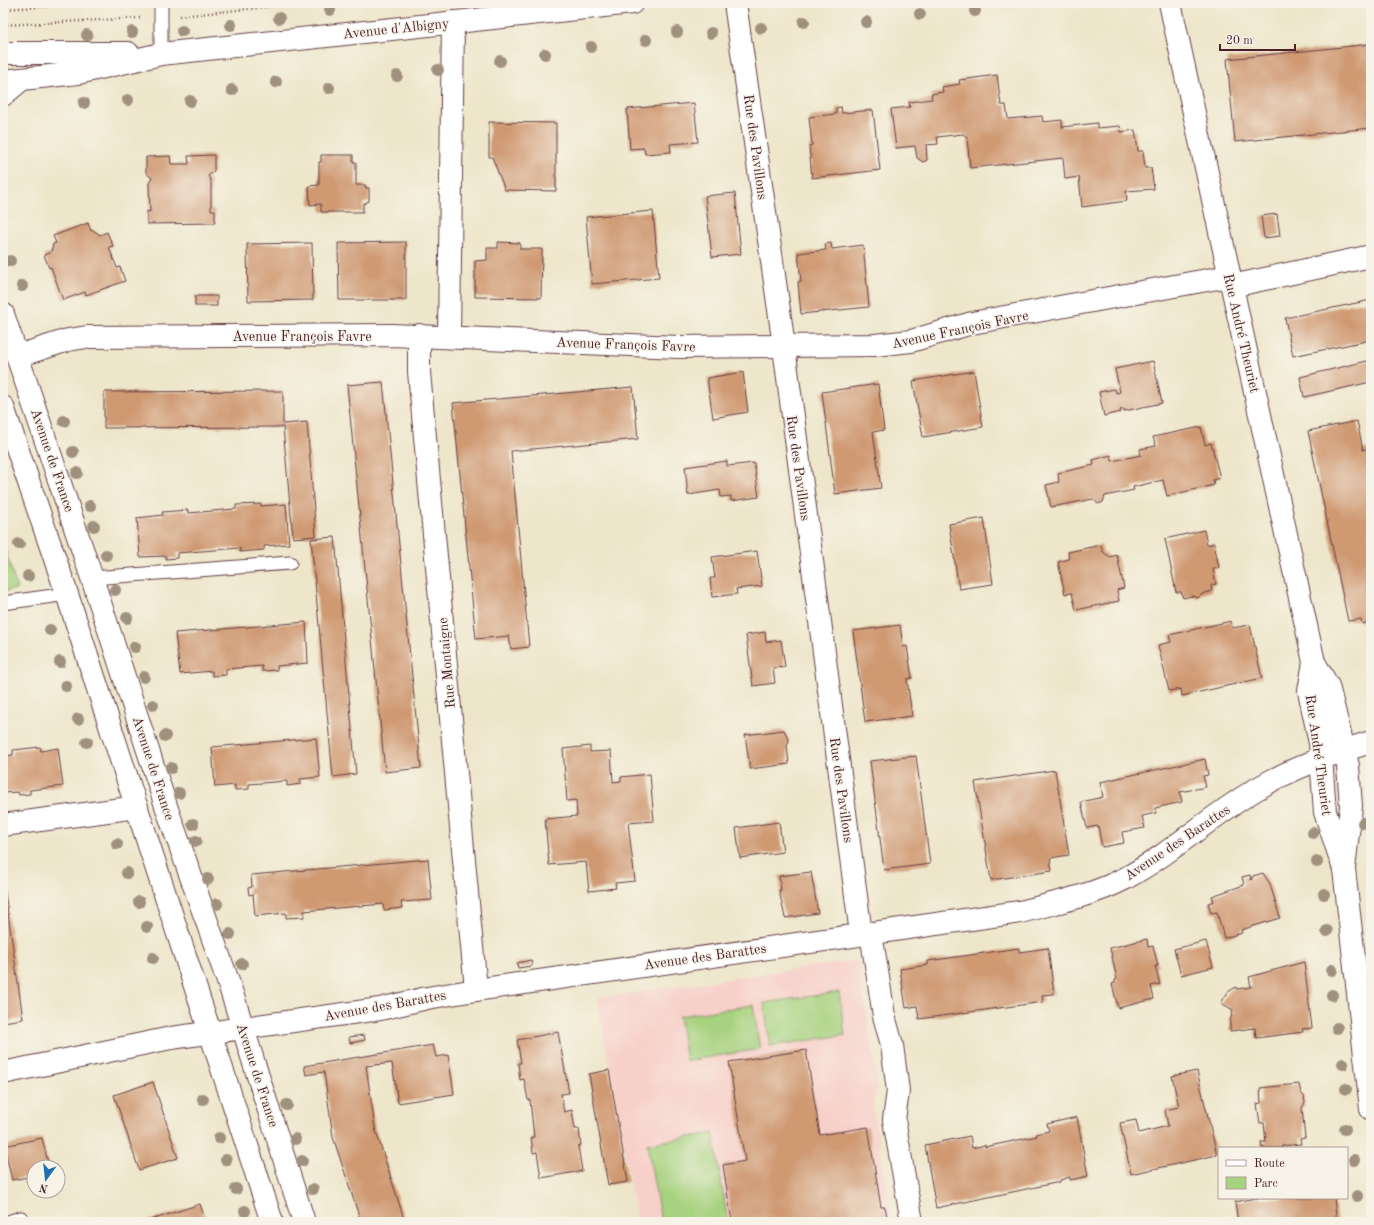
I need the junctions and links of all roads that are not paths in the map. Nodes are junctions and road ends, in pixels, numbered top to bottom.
1 (161, 3) edge
2 (632, 3) edge
3 (735, 3) edge
4 (1170, 3) edge
5 (453, 22) junction
6 (3, 53) edge
7 (161, 54) junction
8 (12, 80) edge
9 (3, 95) edge
10 (1371, 256) edge
11 (1231, 281) junction
12 (3, 314) edge
13 (419, 335) junction
14 (449, 336) junction
15 (784, 346) junction
16 (18, 356) junction
17 (3, 407) edge
18 (290, 563) dead end
19 (92, 578) junction
20 (67, 594) junction
21 (3, 604) edge
22 (1314, 662) junction
23 (1371, 742) edge
24 (1345, 751) junction
25 (1321, 760) junction
26 (136, 807) junction
27 (3, 825) edge
28 (1344, 869) junction
29 (866, 934) junction
30 (476, 990) junction
31 (243, 1027) junction
32 (210, 1032) junction
33 (3, 1074) edge
34 (1371, 1109) edge
35 (21, 1218) dead end
36 (8, 1222) edge
37 (272, 1222) edge
38 (304, 1222) edge
39 (912, 1222) edge

1 - 7 lane
2 - 5 street, Avenue d'Albigny
3 - 15 street, Rue des Pavillons
4 - 11 street, Rue André Theuriet
5 - 7 street, Avenue d'Albigny
5 - 14 street
6 - 7 street, Avenue d'Albigny
7 - 8 street, Avenue d'Albigny
8 - 9 street
10 - 11 street, Avenue François Favre
11 - 15 street, Avenue François Favre
11 - 22 street, Rue André Theuriet
12 - 16 street, Avenue de France
13 - 14 street, Avenue François Favre
13 - 16 street, Avenue François Favre
13 - 30 street, Rue Montaigne
14 - 15 street, Avenue François Favre
15 - 29 street, Rue des Pavillons
16 - 19 street, Avenue de France
17 - 20 street, Avenue de France
18 - 19 lane
19 - 31 street, Avenue de France
20 - 21 lane
20 - 26 street, Avenue de France
22 - 24 street, Rue André Theuriet
22 - 25 street, Rue André Theuriet
23 - 24 street, Avenue des Barattes
24 - 25 street, Avenue des Barattes
24 - 28 street, Rue André Theuriet
25 - 28 street, Rue André Theuriet
25 - 29 street, Avenue des Barattes
26 - 27 street
26 - 32 street, Avenue de France
28 - 34 street, Rue André Theuriet
29 - 30 street, Avenue des Barattes
29 - 39 street, Rue des Pavillons
30 - 31 street, Avenue des Barattes
31 - 32 street, Avenue des Barattes
31 - 38 street, Avenue de France
32 - 33 street, Avenue des Barattes
32 - 37 street, Avenue de France
35 - 36 lane

